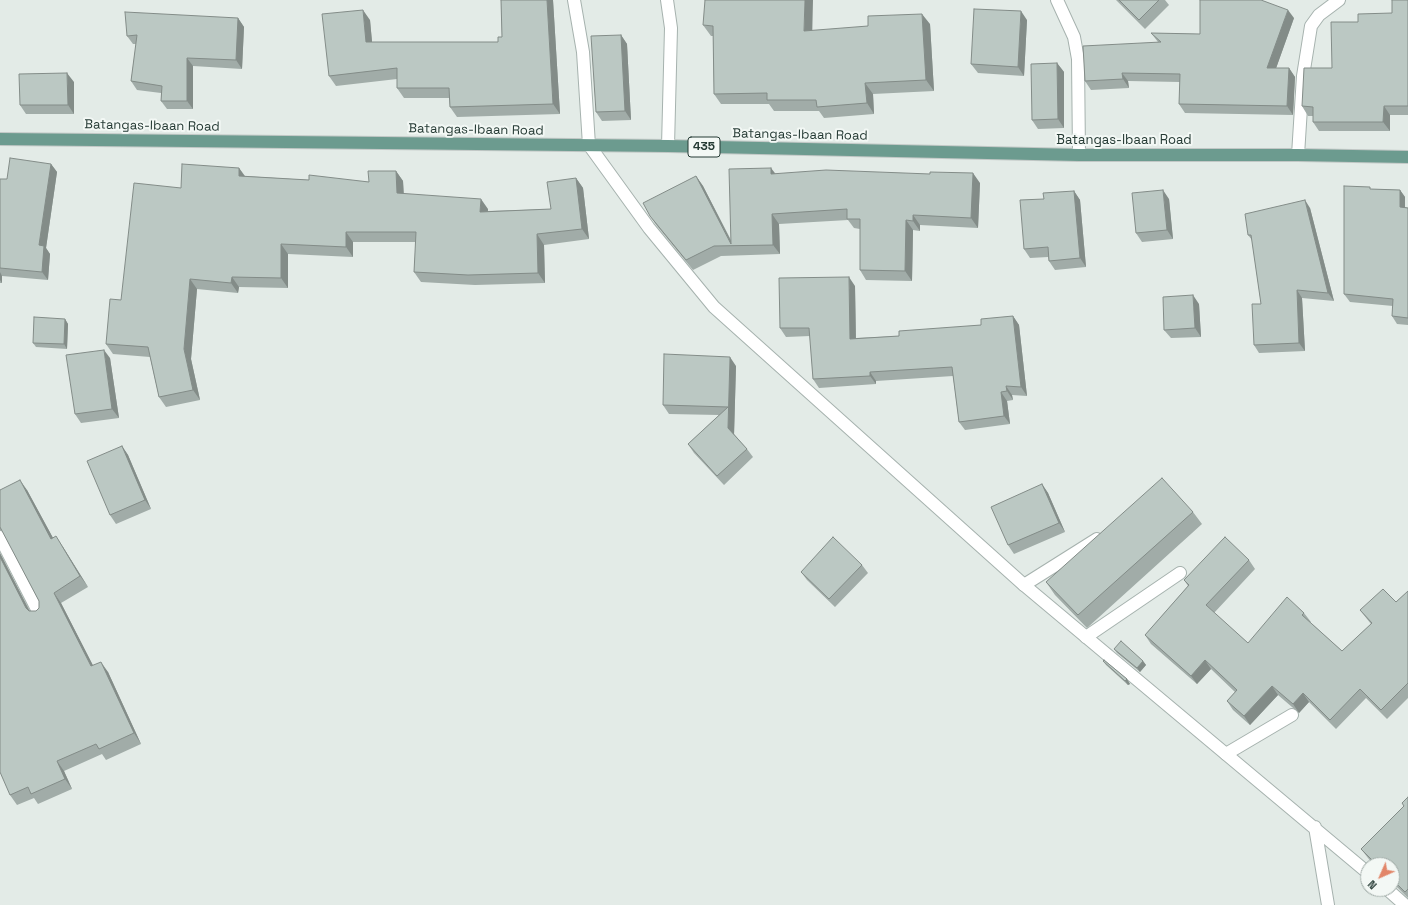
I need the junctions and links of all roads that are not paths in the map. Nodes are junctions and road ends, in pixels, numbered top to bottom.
1 (574, 0) edge
2 (667, 0) edge
3 (1057, 0) edge
4 (1339, 0) edge
5 (0, 138) edge
6 (589, 145) junction
7 (668, 146) junction
8 (1079, 155) junction
9 (1298, 155) junction
10 (1408, 157) edge
11 (0, 537) edge
12 (1098, 539) edge
13 (1180, 573) dead end
14 (1024, 585) junction
15 (40, 615) edge
16 (1086, 637) junction
17 (1292, 715) edge
18 (1226, 754) junction
19 (1315, 827) junction
20 (1360, 866) edge
21 (1396, 897) edge
22 (1328, 905) edge
23 (1405, 905) edge

1 - 6 street
2 - 7 street
3 - 8 street
4 - 9 street
5 - 6 main road, Batangas-Ibaan Road / 435
6 - 7 main road, Batangas-Ibaan Road / 435
6 - 14 street
7 - 8 main road, Batangas-Ibaan Road / 435
8 - 9 main road, Batangas-Ibaan Road / 435
9 - 10 main road, Batangas-Ibaan Road / 435
11 - 15 street
12 - 14 street
13 - 16 street
14 - 16 street
16 - 18 street
17 - 18 street
18 - 19 street
19 - 20 street
19 - 22 street
21 - 23 street

